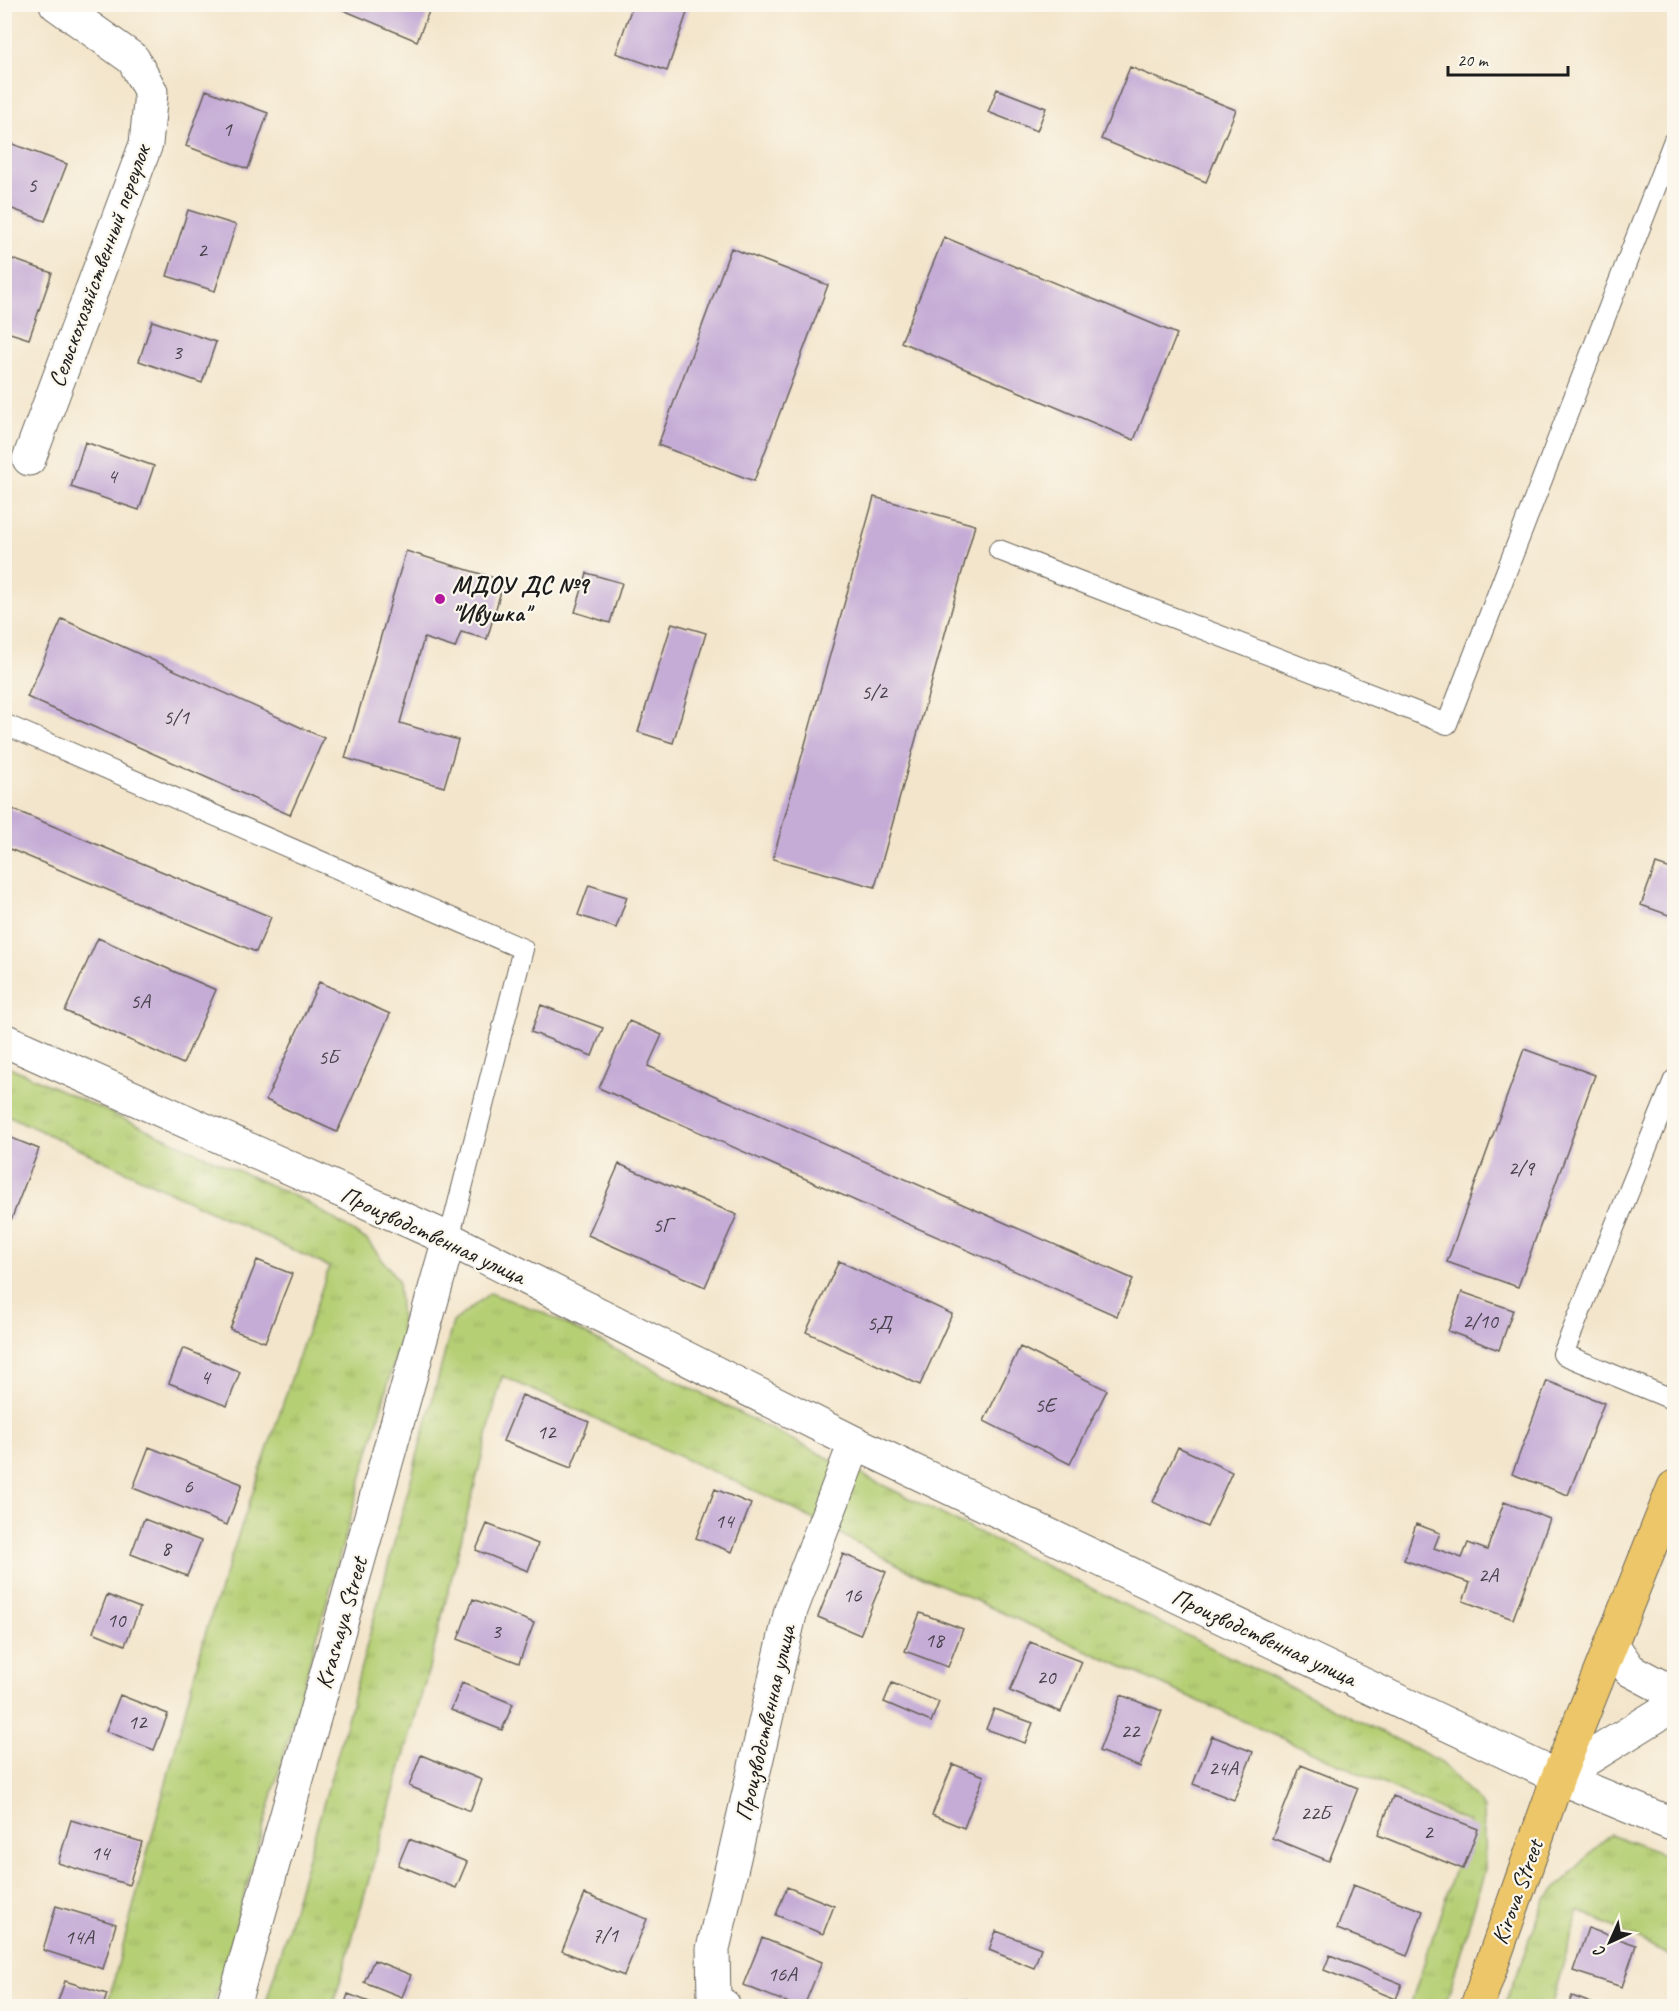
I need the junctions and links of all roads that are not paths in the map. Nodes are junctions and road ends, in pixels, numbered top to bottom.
1 (56, 4) edge
2 (1674, 140) edge
3 (28, 459) dead end
4 (999, 550) dead end
5 (4, 724) edge
6 (4, 1040) edge
7 (1674, 1080) edge
8 (448, 1239) junction
9 (1674, 1400) edge
10 (855, 1443) junction
11 (1674, 1487) edge
12 (1612, 1646) junction
13 (1674, 1687) edge
14 (1674, 1705) edge
15 (1558, 1777) junction
16 (1674, 1825) edge
17 (233, 2007) edge
18 (723, 2007) edge
19 (1477, 2007) edge

1 - 3 street, Сельскохозяйственный переулок
2 - 4 lane
5 - 8 lane
6 - 8 street, Производственная улица
7 - 9 lane
8 - 10 street, Производственная улица
8 - 17 street, Krasnaya Street
10 - 15 street, Производственная улица
10 - 18 street, Производственная улица
11 - 12 main road, Kirova Street
12 - 13 street
12 - 15 main road, Kirova Street
14 - 15 street
15 - 16 street, Производственная улица
15 - 19 main road, Kirova Street

